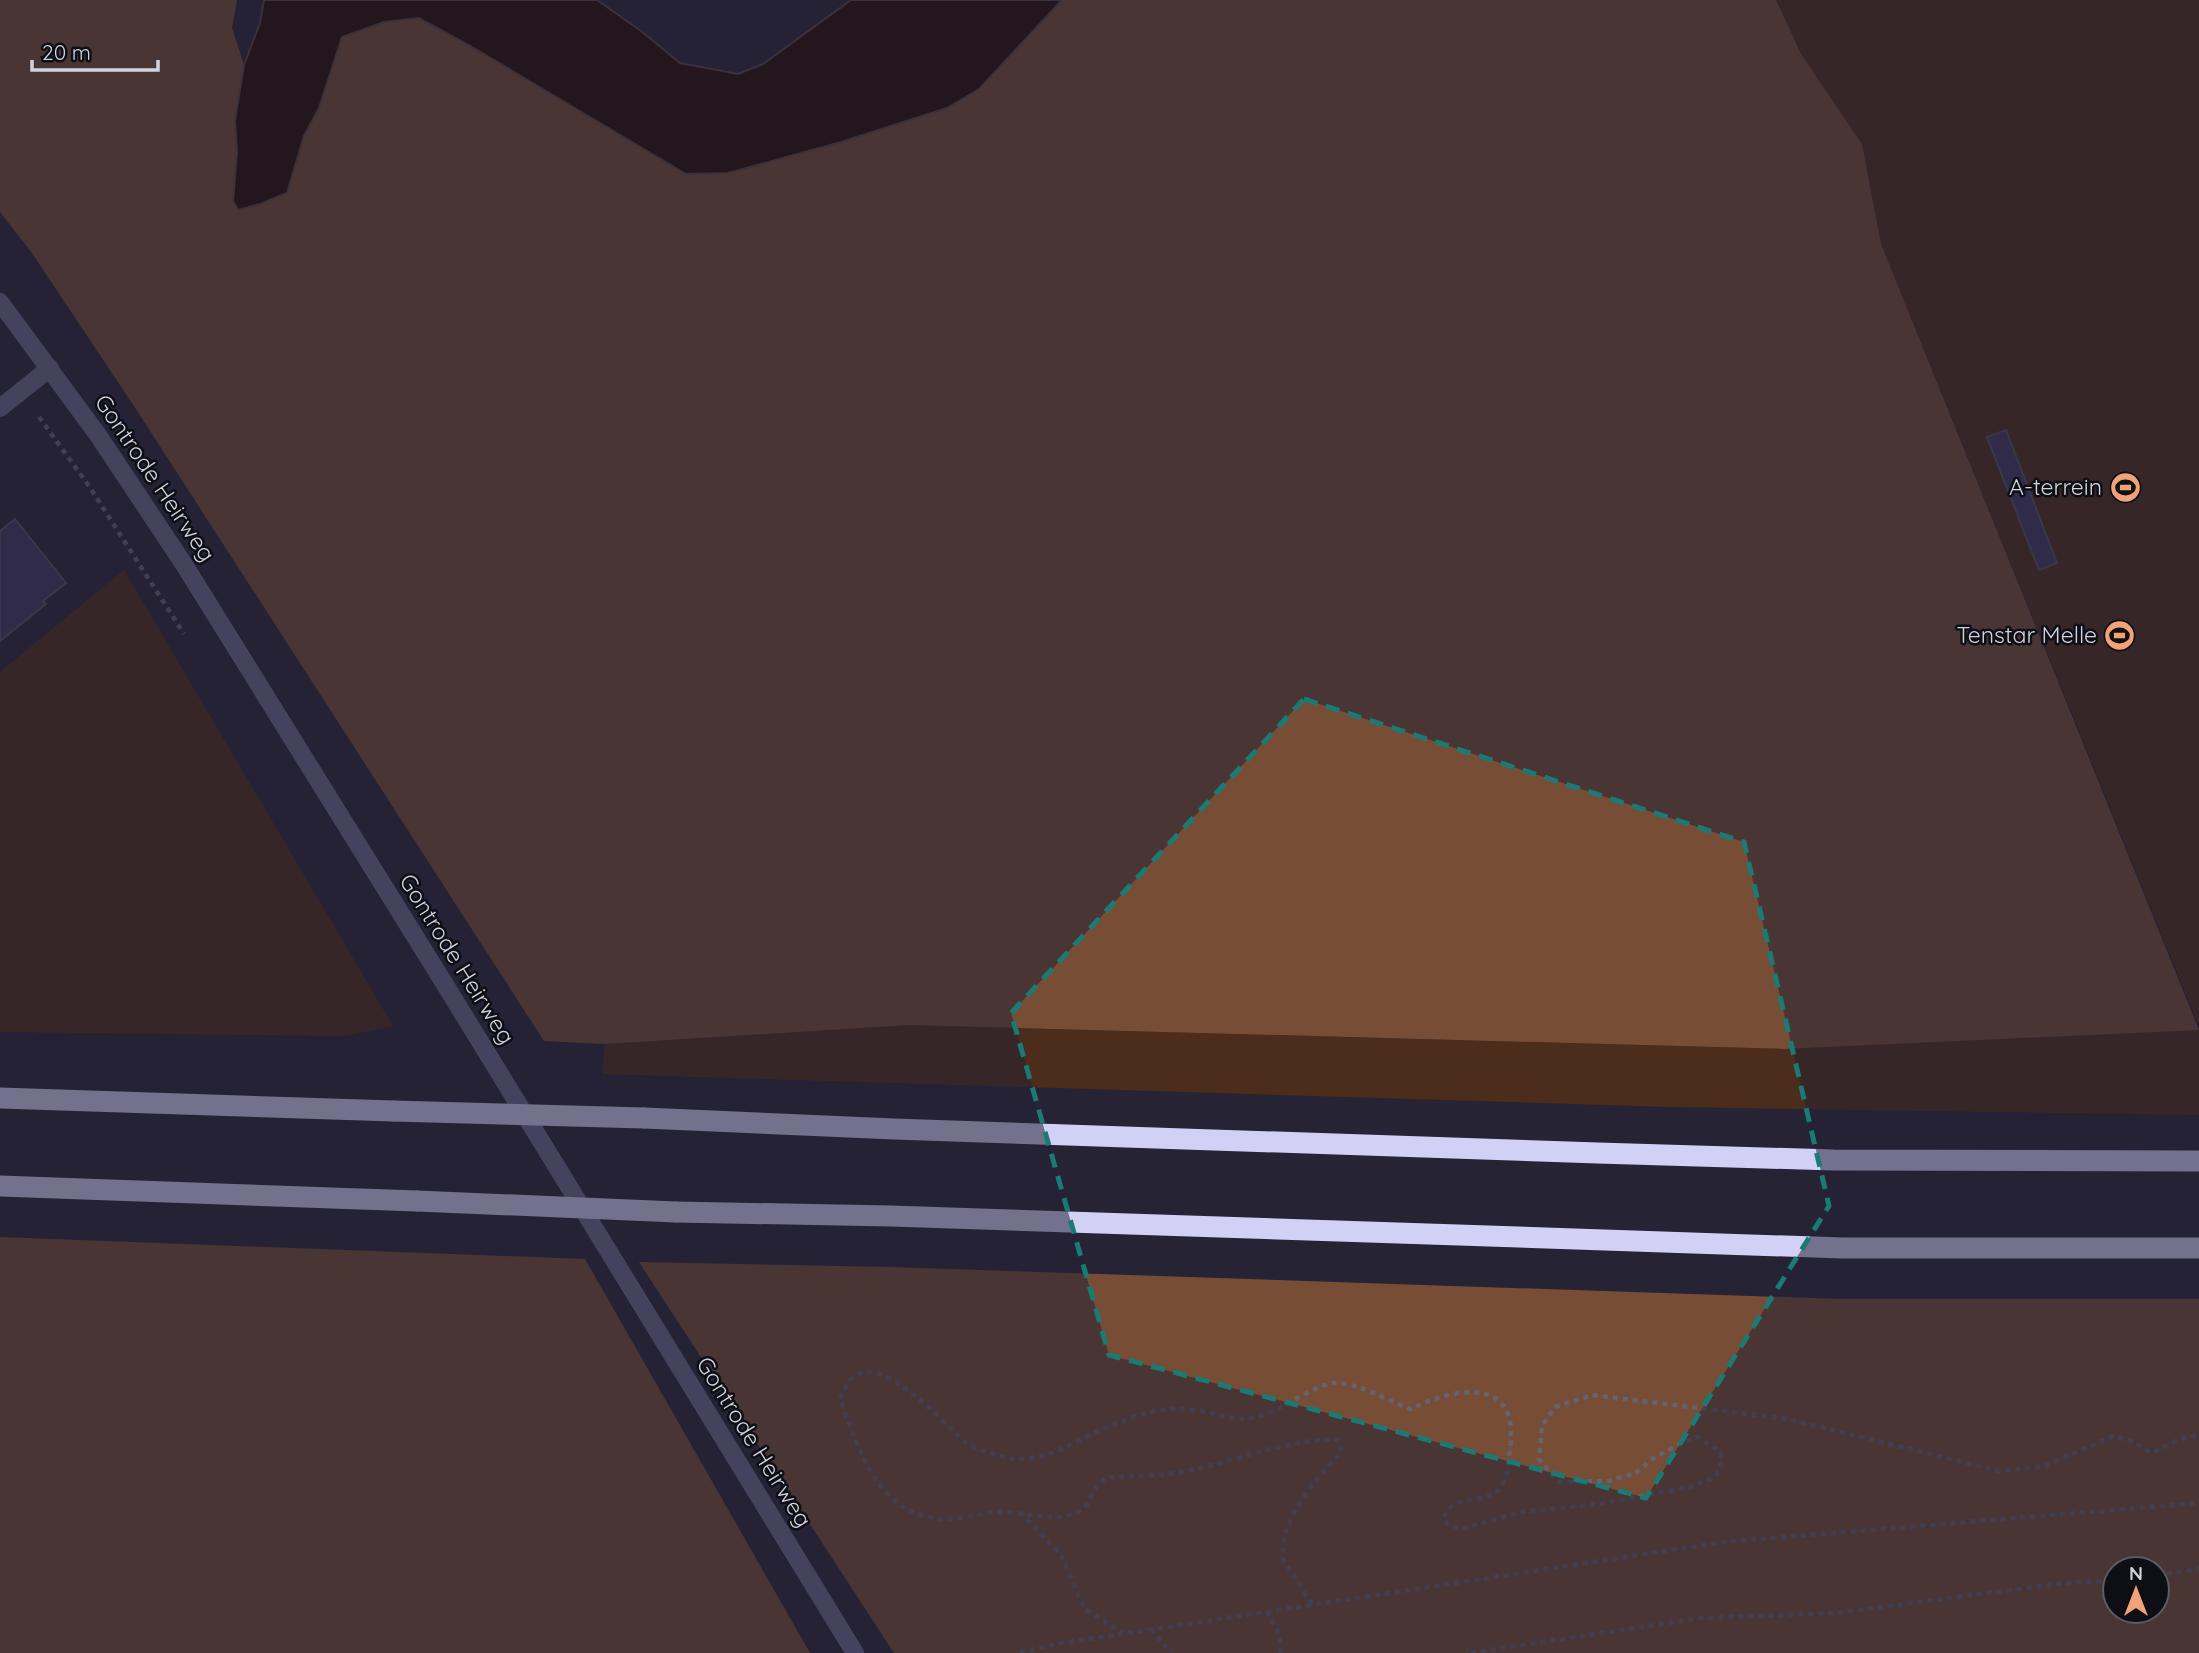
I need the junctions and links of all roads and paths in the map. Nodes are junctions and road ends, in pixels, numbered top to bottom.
1 (0, 302) edge
2 (50, 368) junction
3 (20, 391) junction
4 (0, 408) edge
5 (184, 634) dead end
6 (0, 1098) edge
7 (2199, 1161) edge
8 (0, 1186) edge
9 (2199, 1248) edge
10 (2199, 1436) edge
11 (2199, 1503) edge
12 (1020, 1512) junction
13 (2199, 1569) edge
14 (2171, 1573) edge
15 (2101, 1582) edge
16 (1312, 1604) junction
17 (1267, 1611) junction
18 (1151, 1629) junction
19 (1123, 1633) junction
20 (855, 1653) edge
21 (1020, 1653) edge
22 (1171, 1653) edge
23 (1281, 1653) edge
24 (1471, 1653) edge

1 - 2 street, Gontrode Heirweg
2 - 3 street
2 - 20 street, Gontrode Heirweg
3 - 4 street
3 - 5 path
6 - 7 highway, bridge
8 - 9 highway, bridge
10 - 12 path
11 - 16 path
12 - 16 path
12 - 19 path
13 - 14 path
15 - 24 path
16 - 17 path
17 - 18 path
17 - 23 path
18 - 19 path
18 - 22 path
19 - 21 path

